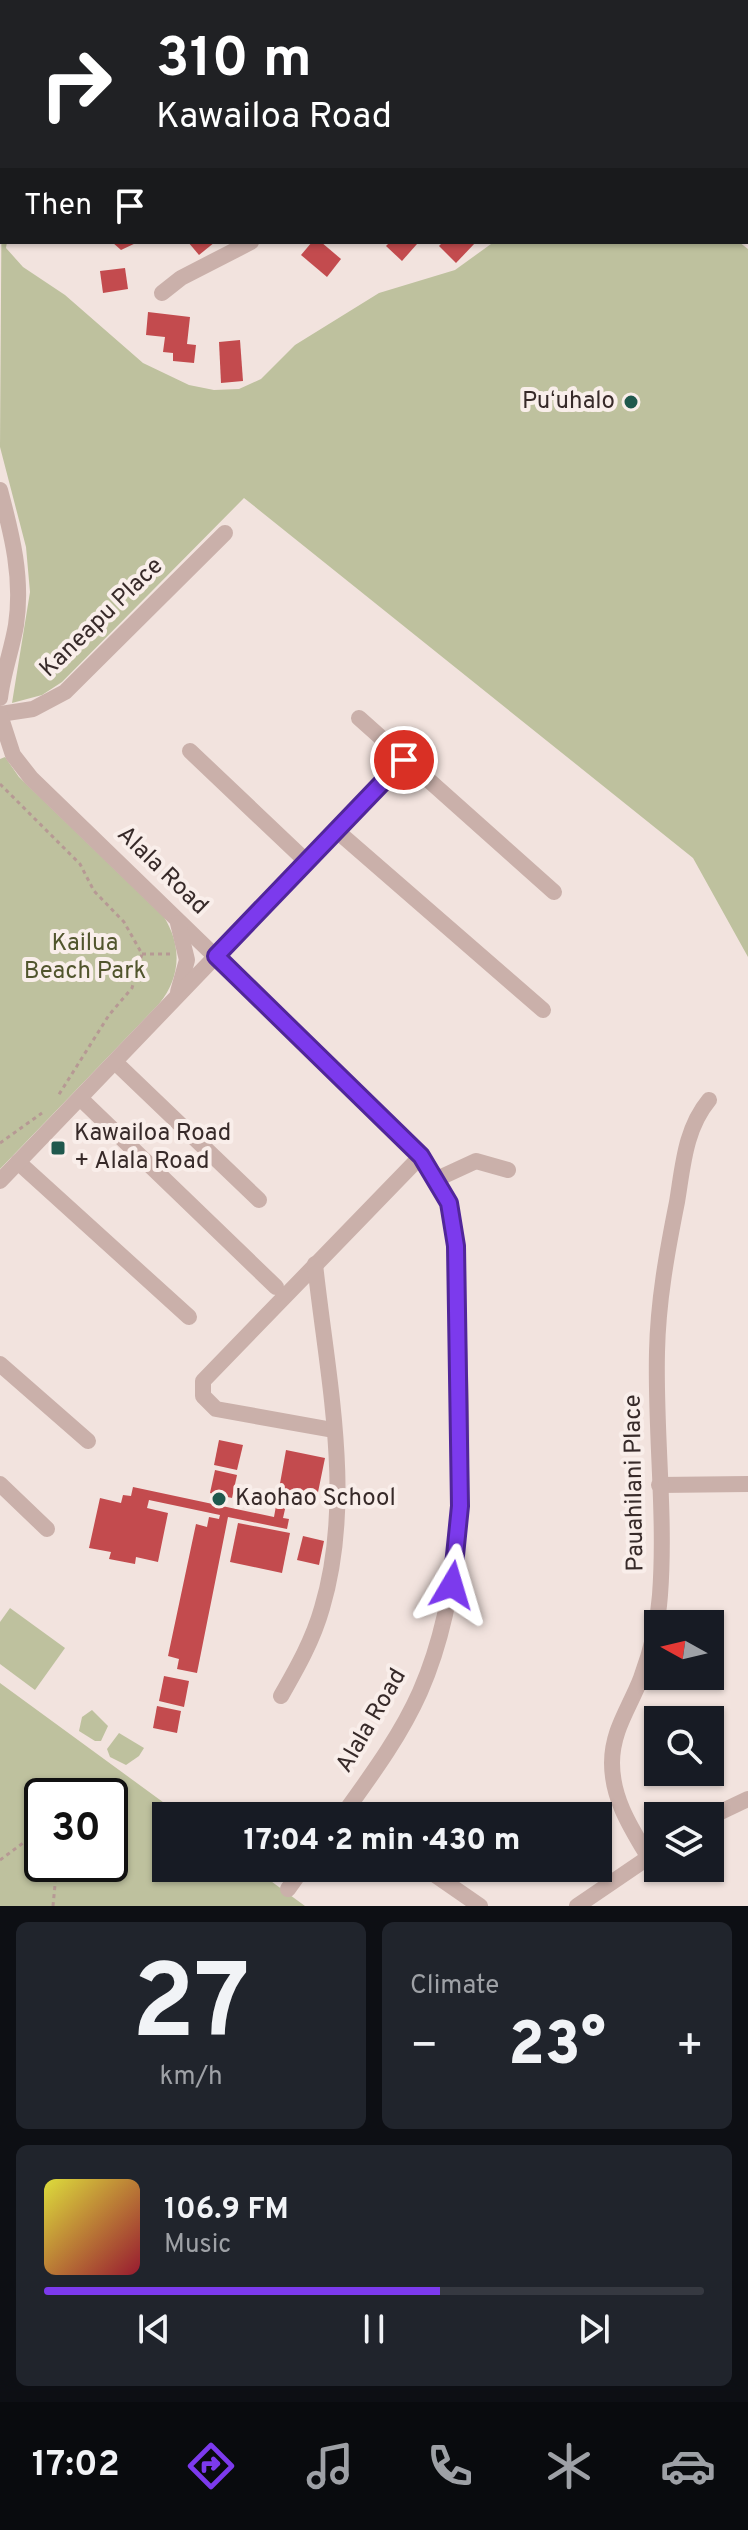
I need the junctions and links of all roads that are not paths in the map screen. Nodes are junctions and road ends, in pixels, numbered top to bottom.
1 (247, 244) edge
2 (162, 293) dead end
3 (0, 490) edge
4 (225, 533) dead end
5 (0, 698) edge
6 (359, 718) dead end
7 (1, 721) edge
8 (190, 751) dead end
9 (404, 760) junction
10 (337, 831) junction
11 (307, 862) junction
12 (554, 892) dead end
13 (172, 915) junction
14 (216, 956) junction
15 (174, 999) junction
16 (543, 1010) dead end
17 (115, 1062) junction
18 (81, 1099) junction
19 (709, 1100) dead end
20 (421, 1156) junction
21 (18, 1162) junction
22 (508, 1170) dead end
23 (437, 1179) junction
24 (0, 1181) edge
25 (259, 1200) dead end
26 (315, 1264) junction
27 (276, 1287) dead end
28 (189, 1317) dead end
29 (0, 1364) edge
30 (333, 1430) junction
31 (88, 1441) dead end
32 (0, 1484) edge
33 (748, 1484) edge
34 (659, 1485) junction
35 (47, 1529) dead end
36 (281, 1696) dead end
37 (748, 1799) edge
38 (355, 1802) edge
39 (724, 1810) edge
40 (644, 1841) edge
41 (644, 1861) edge
42 (293, 1882) edge
43 (445, 1882) edge
44 (288, 1889) dead end
45 (480, 1906) edge
46 (577, 1906) edge

1 - 2 street
3 - 5 street
4 - 7 street, Kaneapu Place
6 - 9 street
7 - 13 street, Alala Road
8 - 11 street
9 - 10 street
9 - 12 street
10 - 11 street
10 - 16 street
11 - 14 street
13 - 14 street, Alala Road
13 - 15 street
14 - 15 street
14 - 20 street, Alala Road
15 - 17 street
17 - 18 street
17 - 25 street
18 - 21 street
18 - 27 street
19 - 34 street, Pauahilani Place
20 - 23 street, Alala Road
20 - 26 street
21 - 24 street
21 - 28 street
22 - 23 street
23 - 38 street, Alala Road
26 - 30 street
26 - 30 street
29 - 31 street
30 - 36 street
32 - 35 street
33 - 34 street
34 - 40 street, Pauahilani Place
37 - 39 street
41 - 46 street
42 - 44 street
43 - 45 street

